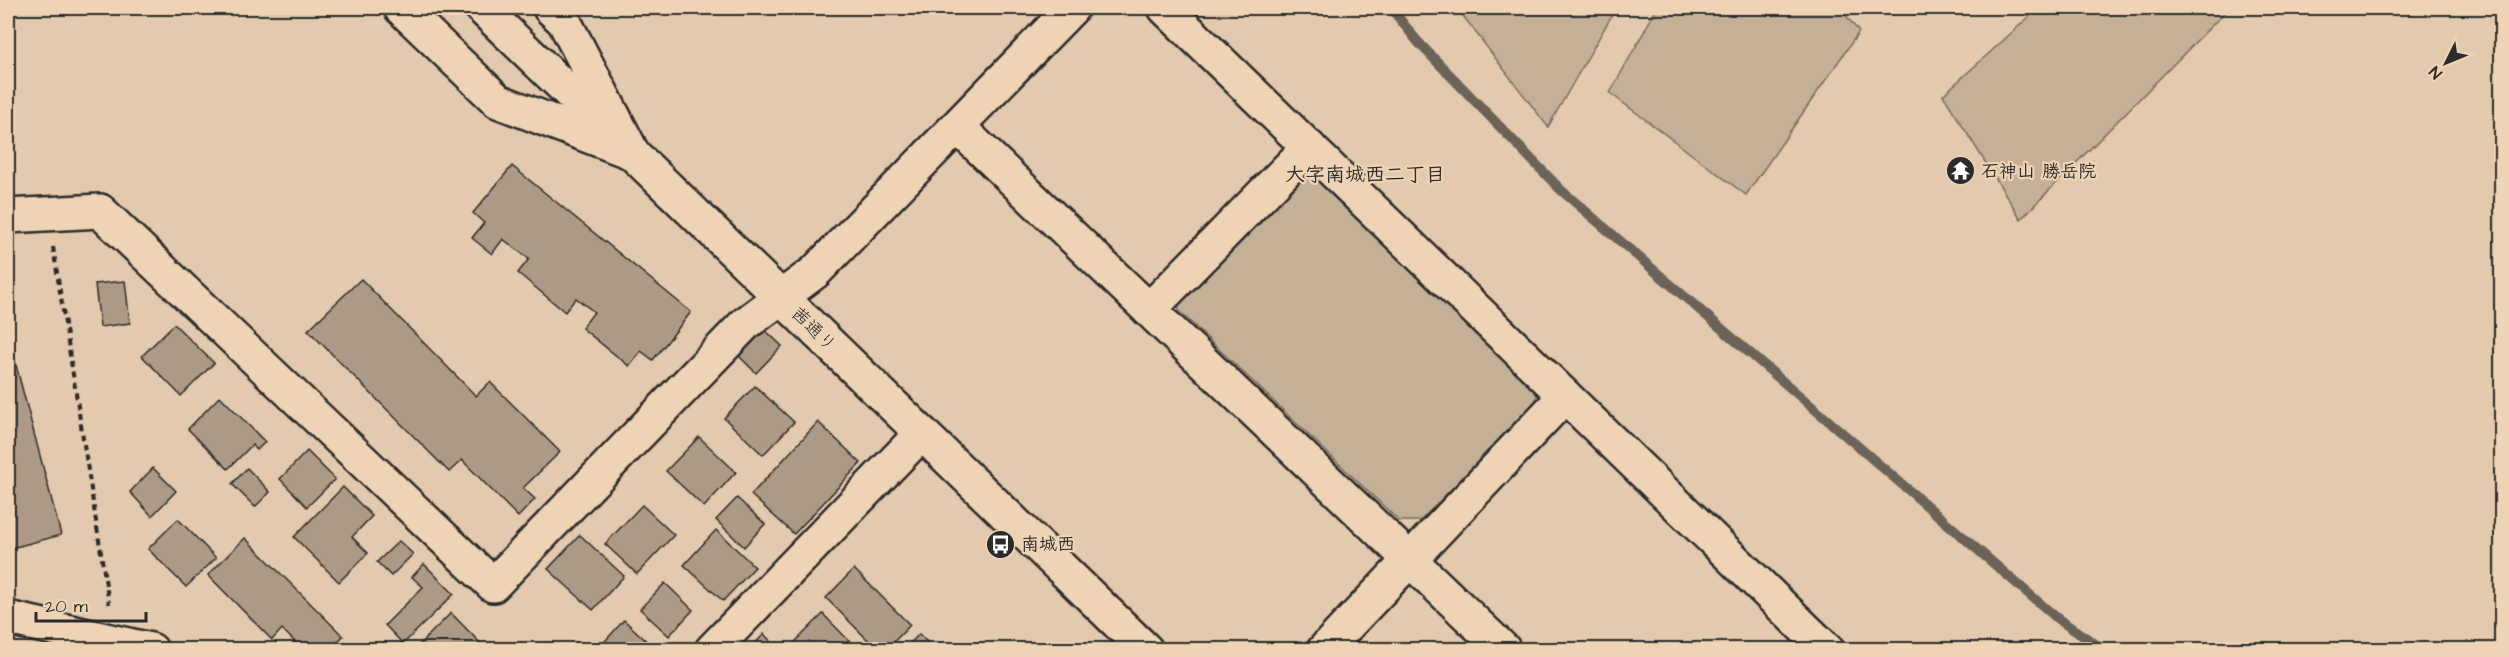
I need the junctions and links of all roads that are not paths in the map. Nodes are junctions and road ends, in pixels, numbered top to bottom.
1 (400, 8) edge
2 (482, 8) edge
3 (550, 8) edge
4 (1072, 8) edge
5 (1165, 8) edge
6 (958, 127) junction
7 (1309, 147) junction
8 (633, 153) junction
9 (8, 216) edge
10 (782, 298) junction
11 (1149, 310) junction
12 (1565, 396) junction
13 (922, 433) junction
14 (1410, 559) junction
15 (8, 618) edge
16 (151, 650) edge
17 (712, 650) edge
18 (1146, 650) edge
19 (1324, 650) edge
20 (1504, 650) edge
21 (1827, 650) edge

1 - 8 street
2 - 8 street, 茜通り
3 - 8 street
4 - 6 street
5 - 7 street
6 - 10 street
6 - 11 street
7 - 11 street
7 - 12 street
8 - 10 street, 茜通り
9 - 10 street
10 - 13 street, 茜通り
11 - 14 street
12 - 14 street
12 - 21 street
13 - 17 street
13 - 18 street, 茜通り
14 - 19 street
14 - 20 street
15 - 16 street

